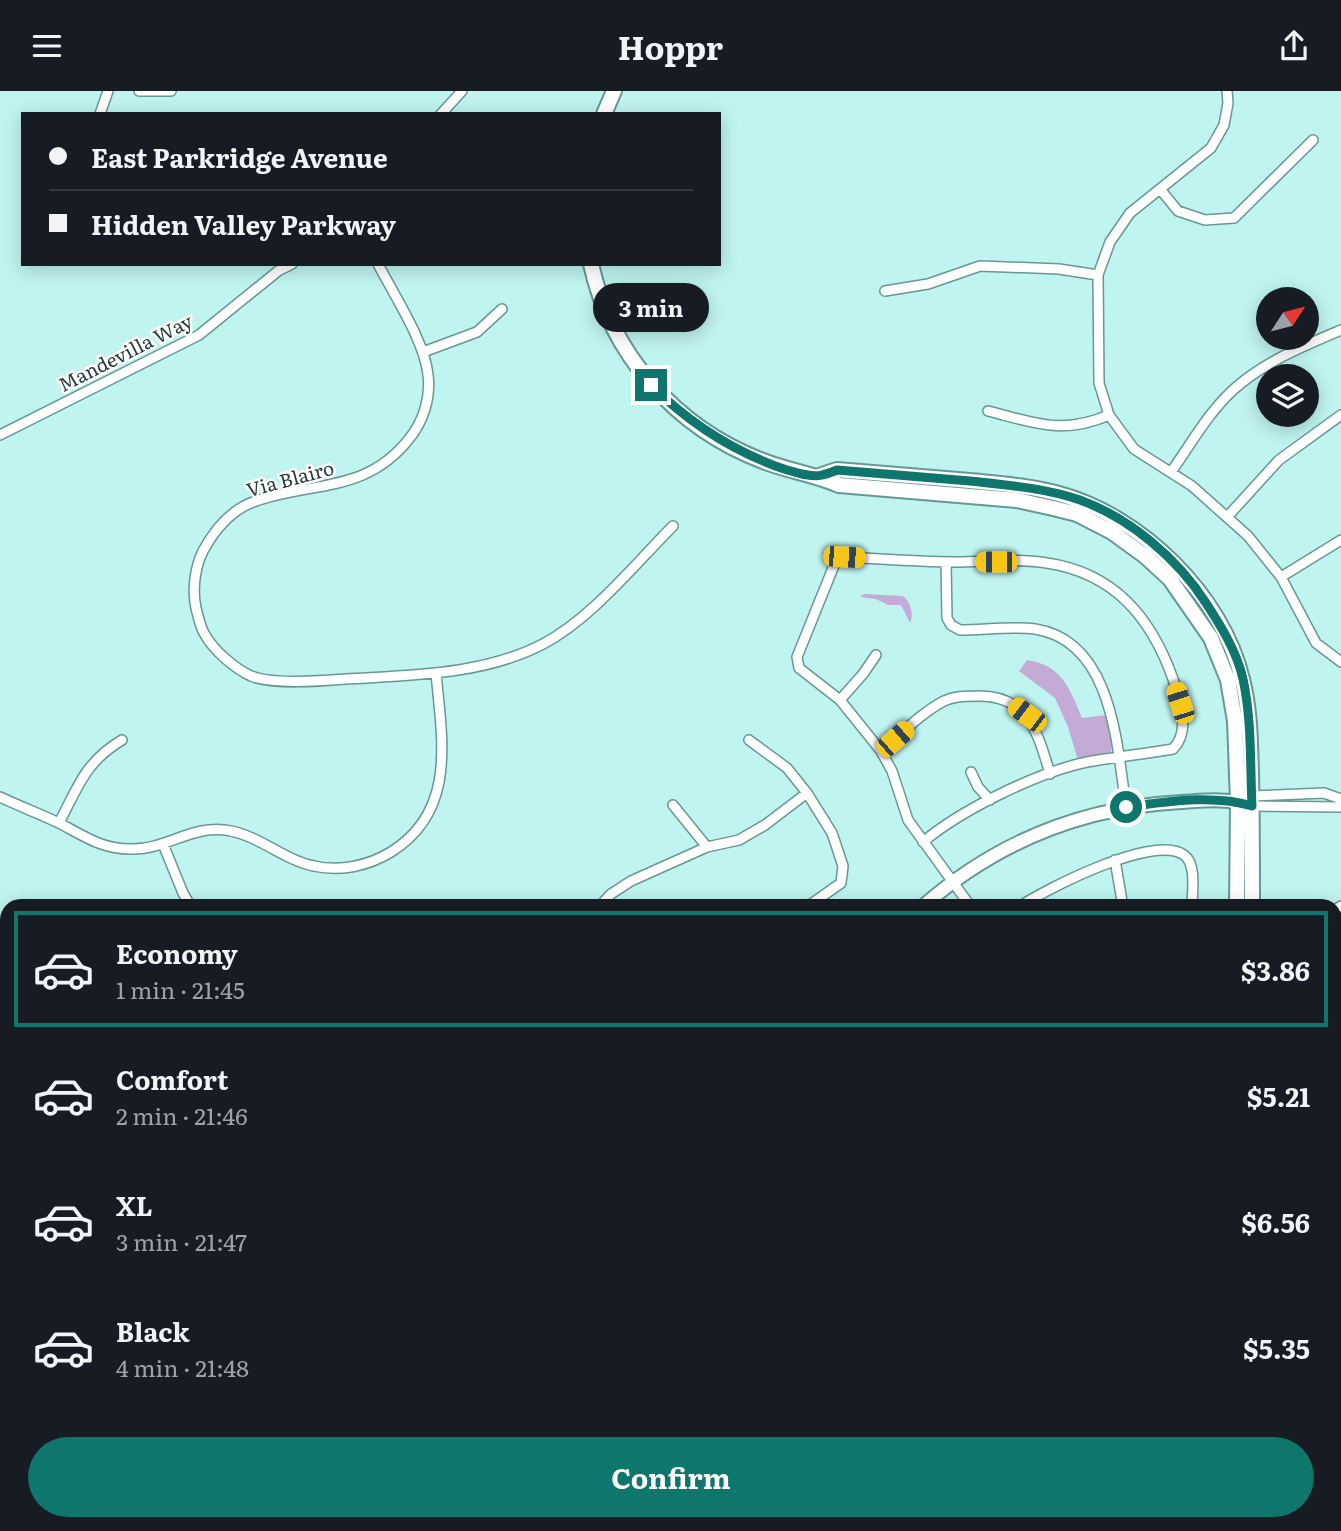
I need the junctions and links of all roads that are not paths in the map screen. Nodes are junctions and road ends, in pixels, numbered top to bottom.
1 (108, 91) edge
2 (139, 91) edge
3 (171, 91) edge
4 (462, 91) edge
5 (614, 91) edge
6 (1227, 91) edge
7 (101, 112) edge
8 (443, 112) edge
9 (605, 112) edge
10 (1313, 140) dead end
11 (1160, 188) junction
12 (288, 266) edge
13 (379, 266) edge
14 (592, 266) edge
15 (1098, 275) junction
16 (885, 291) dead end
17 (502, 309) dead end
18 (1341, 330) edge
19 (423, 352) junction
20 (988, 411) dead end
21 (1109, 415) junction
22 (1341, 415) edge
23 (0, 435) edge
24 (1171, 472) junction
25 (1228, 516) junction
26 (673, 526) dead end
27 (1341, 540) edge
28 (946, 562) junction
29 (1281, 577) junction
30 (876, 655) dead end
31 (1341, 662) edge
32 (436, 673) junction
33 (840, 700) junction
34 (122, 740) dead end
35 (749, 740) dead end
36 (881, 751) junction
37 (1119, 758) junction
38 (971, 772) dead end
39 (1050, 774) junction
40 (807, 793) junction
41 (0, 797) edge
42 (1341, 799) edge
43 (990, 800) junction
44 (1247, 801) junction
45 (673, 805) dead end
46 (1126, 807) junction
47 (1341, 807) edge
48 (59, 823) junction
49 (923, 842) junction
50 (163, 844) junction
51 (707, 847) junction
52 (1115, 860) junction
53 (953, 880) junction
54 (186, 899) edge
55 (606, 899) edge
56 (818, 899) edge
57 (931, 899) edge
58 (966, 899) edge
59 (1035, 899) edge
60 (1122, 899) edge
61 (1192, 899) edge
62 (1238, 899) edge
63 (1252, 899) edge

1 - 7 street
2 - 3 street
4 - 8 street
5 - 9 main road
6 - 11 street
10 - 11 street
11 - 15 street
12 - 23 street, Mandevilla Way
13 - 19 street, Via Blairo
14 - 44 main road
15 - 16 street
15 - 21 street
17 - 19 street
18 - 24 street
19 - 32 street, Via Blairo
20 - 21 street
21 - 24 street
22 - 25 street
24 - 25 street
25 - 29 street
26 - 32 street, Via Blairo
27 - 29 street
28 - 33 street
28 - 37 street
28 - 37 street
29 - 31 street
30 - 33 street
32 - 50 street
33 - 36 street
34 - 48 street
35 - 40 street
36 - 39 street
36 - 49 street
37 - 39 street
37 - 46 street
38 - 43 street
39 - 43 street
40 - 51 street
40 - 56 street
41 - 48 street
42 - 44 street
43 - 49 street
44 - 46 main road
44 - 47 street
44 - 62 main road
44 - 63 main road
45 - 51 street
46 - 53 main road
48 - 50 street
49 - 53 street
50 - 54 street
51 - 55 street
52 - 59 street
52 - 60 street
52 - 61 street
53 - 57 main road
53 - 58 street

